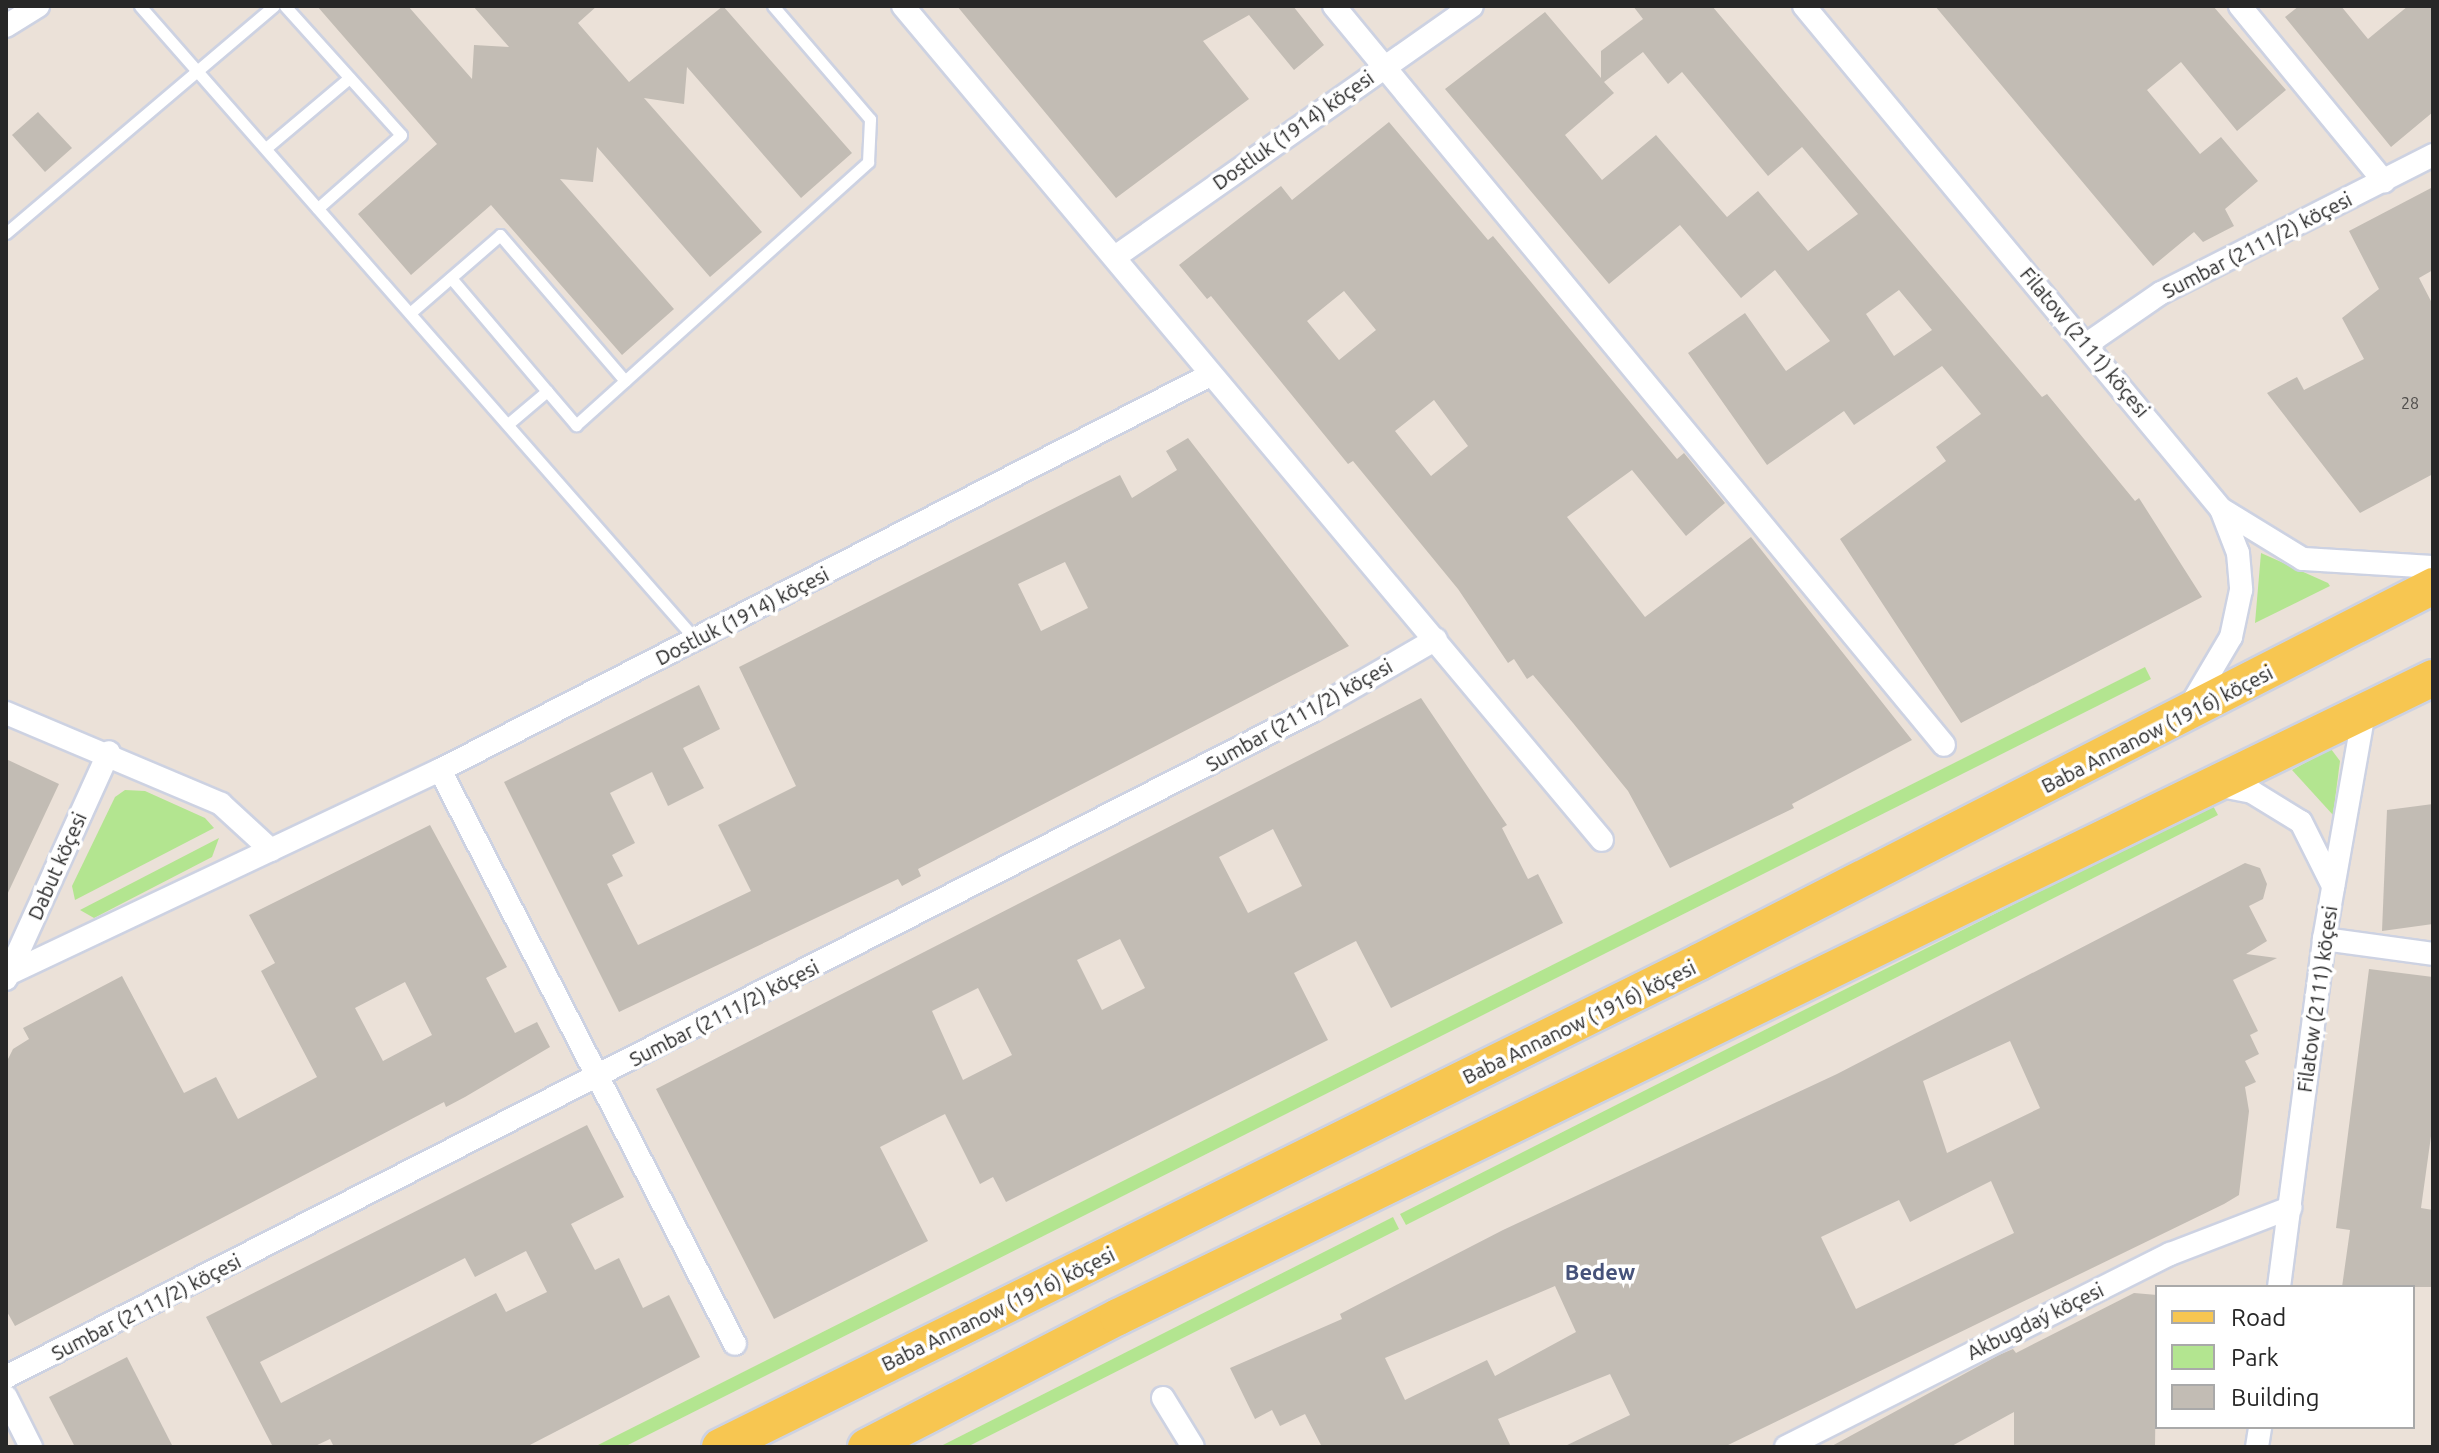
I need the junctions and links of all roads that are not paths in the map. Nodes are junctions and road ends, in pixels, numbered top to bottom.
1 (38, 6) edge
2 (140, 6) edge
3 (274, 6) edge
4 (285, 6) edge
5 (773, 6) edge
6 (903, 6) edge
7 (1334, 6) edge
8 (1472, 6) edge
9 (1804, 6) edge
10 (2240, 6) edge
11 (6, 26) edge
12 (1385, 65) junction
13 (199, 72) junction
14 (349, 78) junction
15 (266, 148) junction
16 (2433, 155) edge
17 (2384, 181) junction
18 (318, 208) junction
19 (6, 233) edge
20 (1115, 257) junction
21 (451, 278) junction
22 (410, 313) junction
23 (2087, 344) junction
24 (1210, 375) junction
25 (625, 381) junction
26 (547, 391) junction
27 (508, 424) junction
28 (2221, 509) junction
29 (2433, 567) edge
30 (2433, 586) edge
31 (1436, 639) junction
32 (696, 640) junction
33 (2433, 678) edge
34 (6, 713) edge
35 (2364, 713) junction
36 (2184, 714) junction
37 (1944, 745) dead end
38 (109, 752) junction
39 (440, 770) junction
40 (2216, 785) junction
41 (1602, 840) dead end
42 (271, 850) junction
43 (2333, 886) junction
44 (2324, 939) junction
45 (2433, 954) edge
46 (7, 977) edge
47 (595, 1079) junction
48 (2290, 1208) junction
49 (2279, 1285) edge
50 (735, 1344) dead end
51 (6, 1377) edge
52 (6, 1397) edge
53 (1163, 1398) dead end
54 (31, 1447) edge
55 (720, 1447) edge
56 (866, 1447) edge
57 (1193, 1447) edge
58 (1786, 1447) edge

1 - 11 street
2 - 13 lane
3 - 13 lane
4 - 14 lane
5 - 25 lane
6 - 20 street
7 - 12 street
8 - 12 street, Dostluk (1914) köçesi
9 - 23 street, Filatow (2111) köçesi
10 - 17 street
12 - 20 street, Dostluk (1914) köçesi
12 - 37 street
13 - 15 lane
13 - 19 lane
14 - 15 lane
14 - 18 lane
15 - 18 lane
16 - 17 street, Sumbar (2111/2) köçesi
17 - 23 street, Sumbar (2111/2) köçesi
18 - 22 lane
20 - 24 street
21 - 22 lane
21 - 25 lane
21 - 26 lane
22 - 27 lane
23 - 28 street, Filatow (2111) köçesi
24 - 31 street
24 - 32 street, Dostluk (1914) köçesi
25 - 26 lane
26 - 27 lane
27 - 32 lane
28 - 29 street
28 - 36 street, Filatow (2111) köçesi
30 - 36 main road, Baba Annanow (1916) köçesi
31 - 41 street
31 - 47 street, Sumbar (2111/2) köçesi
32 - 39 street, Dostluk (1914) köçesi
33 - 35 main road
34 - 38 street
35 - 40 main road
35 - 43 street, Filatow (2111) köçesi
36 - 55 main road, Baba Annanow (1916) köçesi
38 - 42 street
38 - 46 street, Dabut köçesi
39 - 42 street, Dostluk (1914) köçesi
39 - 47 street
40 - 43 street
40 - 56 main road
42 - 46 street, Dostluk (1914) köçesi
43 - 44 street, Filatow (2111) köçesi
44 - 45 street
44 - 48 street, Filatow (2111) köçesi
47 - 50 street
47 - 51 street, Sumbar (2111/2) köçesi
48 - 49 street, Filatow (2111) köçesi
48 - 58 street, Akbugdaý köçesi
52 - 54 street
53 - 57 street

